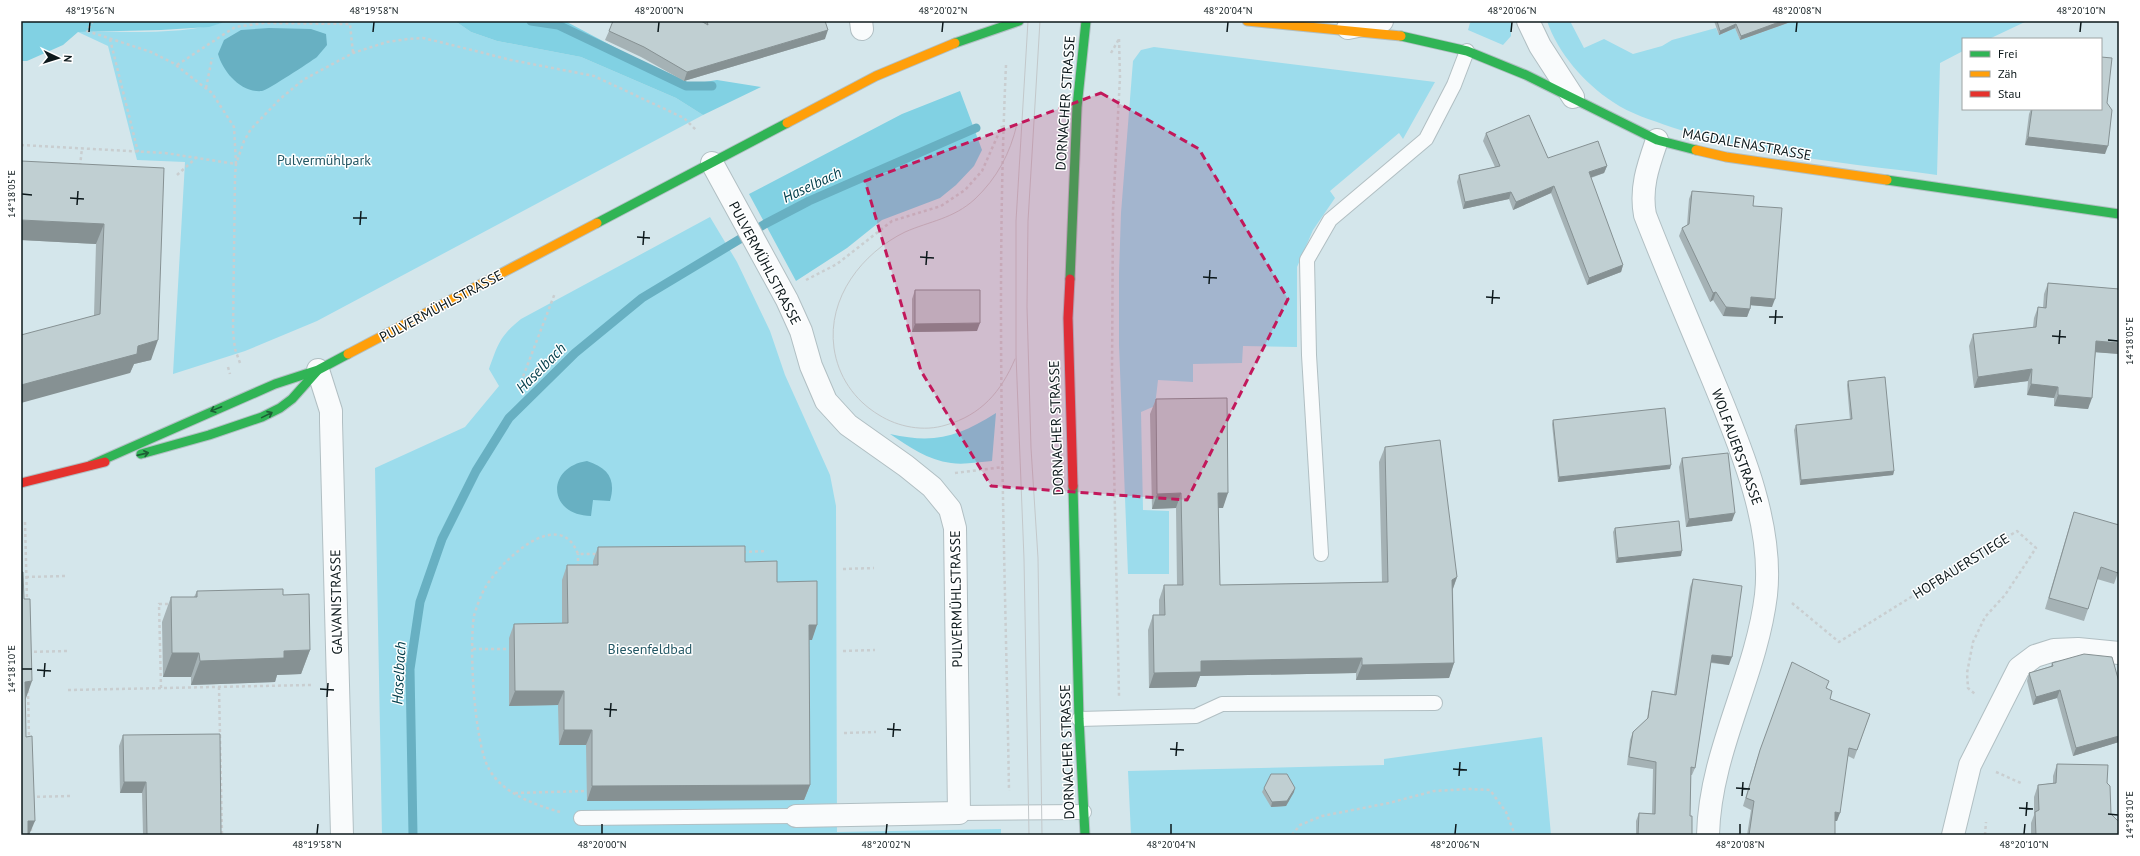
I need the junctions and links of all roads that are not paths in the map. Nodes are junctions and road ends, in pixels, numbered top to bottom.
1 (1019, 21) edge
2 (1086, 21) edge
3 (1247, 21) edge
4 (1382, 21) edge
5 (1528, 21) edge
6 (1340, 30) junction
7 (1467, 51) junction
8 (1573, 97) junction
9 (1657, 140) junction
10 (712, 163) junction
11 (2119, 214) edge
12 (318, 370) junction
13 (91, 465) junction
14 (21, 484) edge
15 (1321, 554) dead end
16 (2119, 653) edge
17 (1435, 703) dead end
18 (1079, 719) junction
19 (1084, 812) junction
20 (960, 813) junction
21 (796, 816) joint
22 (581, 818) road end
23 (342, 835) edge
24 (1085, 835) edge
25 (1708, 835) edge
26 (1953, 835) edge

1 - 10 street, PULVERMÜHLSTRASSE
2 - 18 street, DORNACHER STRASSE
3 - 6 street, MAGDALENASTRASSE
4 - 6 street
5 - 8 street
6 - 7 street, MAGDALENASTRASSE
7 - 8 street, MAGDALENASTRASSE
7 - 15 lane
8 - 9 street, MAGDALENASTRASSE
9 - 11 street, MAGDALENASTRASSE
9 - 25 street, WOLFAUERSTRASSE
10 - 12 street, PULVERMÜHLSTRASSE
10 - 20 street, PULVERMÜHLSTRASSE
12 -> 13 street, PULVERMÜHLSTRASSE
13 -> 12 street, PULVERMÜHLSTRASSE
12 - 23 street, GALVANISTRASSE
13 - 14 street, PULVERMÜHLSTRASSE
16 - 26 street
17 - 18 lane
18 - 19 street, DORNACHER STRASSE
19 - 20 lane
19 - 24 street, DORNACHER STRASSE
20 - 21 street
21 - 22 lane

